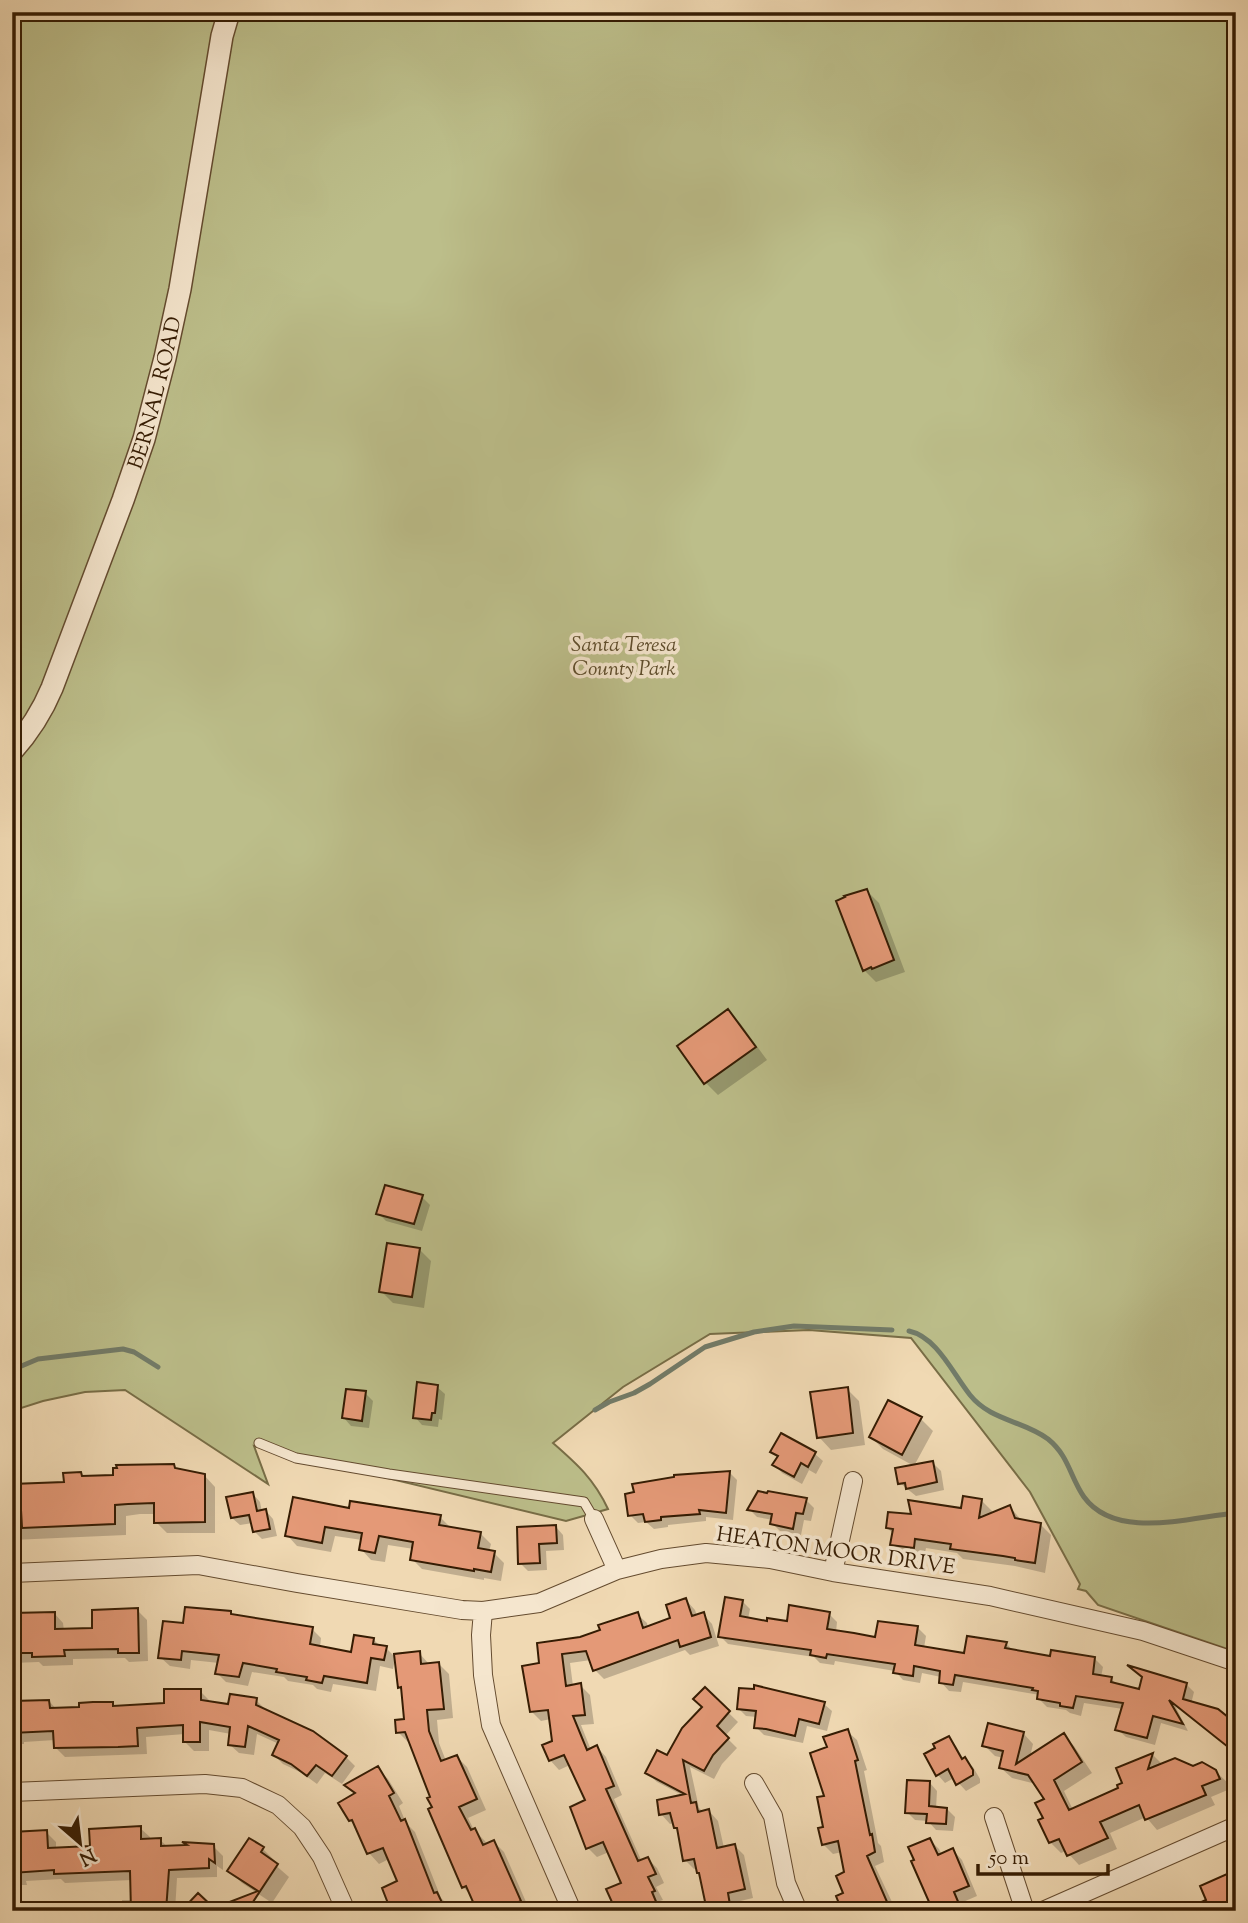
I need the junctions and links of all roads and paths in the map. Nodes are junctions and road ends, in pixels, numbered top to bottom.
1 (229, 12) edge
2 (12, 751) edge
3 (259, 1443) dead end
4 (853, 1481) dead end
5 (594, 1519) joint
6 (617, 1570) junction
7 (834, 1572) junction
8 (12, 1573) edge
9 (483, 1611) junction
10 (1236, 1662) edge
11 (754, 1783) dead end
12 (12, 1792) edge
13 (994, 1816) dead end
14 (1236, 1826) edge
15 (346, 1911) edge
16 (572, 1911) edge
17 (799, 1911) edge
18 (1025, 1911) edge
19 (1043, 1911) edge

1 - 2 street, BERNAL ROAD
3 - 5 lane
4 - 7 street
5 - 6 street
6 - 7 street, HEATON MOOR DRIVE
6 - 9 street, HEATON MOOR DRIVE
7 - 10 street, HEATON MOOR DRIVE
8 - 9 street, HEATON MOOR DRIVE
9 - 16 street
11 - 17 street
12 - 15 street
13 - 18 street
14 - 19 street

